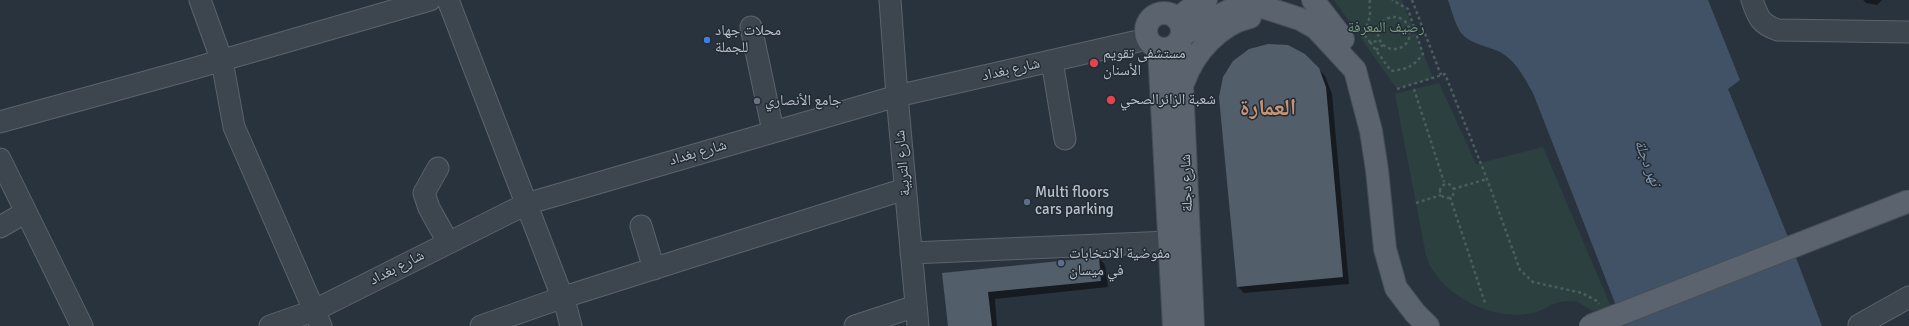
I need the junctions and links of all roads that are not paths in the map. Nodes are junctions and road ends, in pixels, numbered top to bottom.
1 (200, 0) edge
2 (430, 0) edge
3 (448, 0) edge
4 (890, 0) edge
5 (1206, 0) edge
6 (1313, 0) edge
7 (1752, 0) edge
8 (1276, 6) edge
9 (1171, 18) edge
10 (751, 27) dead end
11 (1329, 30) junction
12 (1909, 32) edge
13 (1153, 44) junction
14 (222, 60) junction
15 (1052, 61) junction
16 (1183, 84) junction
17 (897, 96) junction
18 (0, 122) edge
19 (773, 131) junction
20 (1065, 140) dead end
21 (0, 159) edge
22 (438, 168) dead end
23 (905, 189) junction
24 (1909, 201) edge
25 (526, 204) junction
26 (1909, 208) edge
27 (26, 212) junction
28 (641, 226) dead end
29 (0, 227) edge
30 (448, 242) junction
31 (1169, 242) junction
32 (911, 253) junction
33 (654, 269) junction
34 (1909, 297) edge
35 (561, 298) junction
36 (917, 316) edge
37 (1608, 317) edge
38 (317, 318) edge
39 (74, 324) edge
40 (1859, 325) dead end
41 (270, 326) edge
42 (481, 326) edge
43 (571, 326) edge
44 (855, 326) edge
45 (1174, 326) edge
46 (1193, 326) edge
47 (1428, 326) edge
48 (1443, 326) edge
49 (1590, 326) edge

1 - 14 street
2 - 14 street
3 - 25 street
4 - 17 street, شارع التربية
5 - 9 main road
6 - 11 main road
7 - 12 street
8 - 9 main road
8 - 11 main road
8 - 16 main road
9 - 13 main road, شارع دجلة
9 - 13 main road
9 - 16 main road, شارع دجلة
10 - 19 street
11 - 47 main road
11 - 48 main road
13 - 15 street, شارع بغداد
13 - 31 main road, شارع دجلة
14 - 18 street
14 - 38 street
15 - 17 street, شارع بغداد
15 - 20 street
16 - 46 main road, شارع دجلة
17 - 19 street, شارع بغداد
17 - 23 street, شارع التربية
19 - 25 street, شارع بغداد
21 - 27 street
22 - 30 street
23 - 32 street, شارع التربية
23 - 33 street
24 - 49 main road, bridge
25 - 30 street, شارع بغداد
25 - 35 street
26 - 37 main road
27 - 29 street
27 - 39 street
28 - 33 street
30 - 38 street, شارع بغداد
31 - 32 street
31 - 45 main road, شارع دجلة
32 - 36 street, شارع التربية
33 - 35 street
34 - 40 street
35 - 42 street
35 - 43 street
36 - 44 street
38 - 41 street, شارع بغداد

